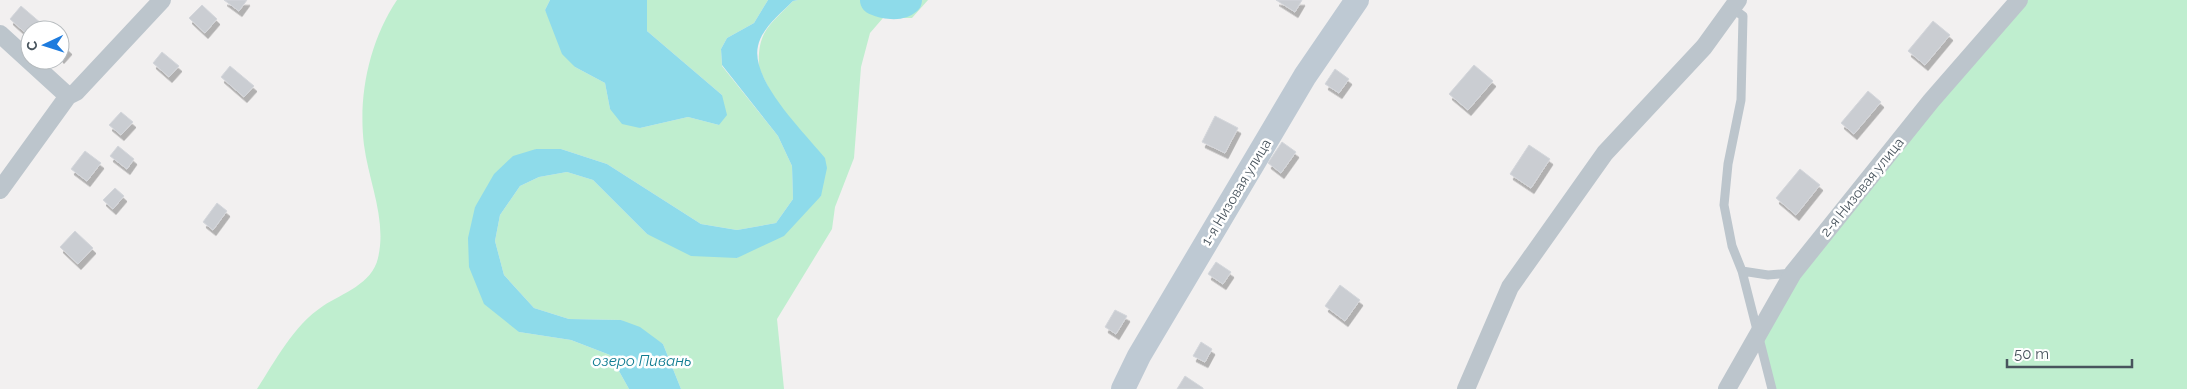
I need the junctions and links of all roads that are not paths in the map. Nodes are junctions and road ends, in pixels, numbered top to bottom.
1 (162, 0) edge
2 (1358, 0) edge
3 (2019, 0) edge
4 (1735, 4) edge
5 (0, 34) edge
6 (68, 96) junction
7 (0, 190) edge
8 (1742, 271) junction
9 (1793, 273) junction
10 (1758, 335) junction
11 (1123, 389) edge
12 (1466, 389) edge
13 (1727, 389) edge
14 (1772, 389) edge

1 - 6 street
2 - 11 street, 1-я Низовая улица
3 - 9 street, 2-я Низовая улица
4 - 8 lane
4 - 12 street
5 - 6 street
6 - 7 street
8 - 9 lane
8 - 10 lane
9 - 10 street, 2-я Низовая улица
10 - 13 street, 2-я Низовая улица
10 - 14 lane

